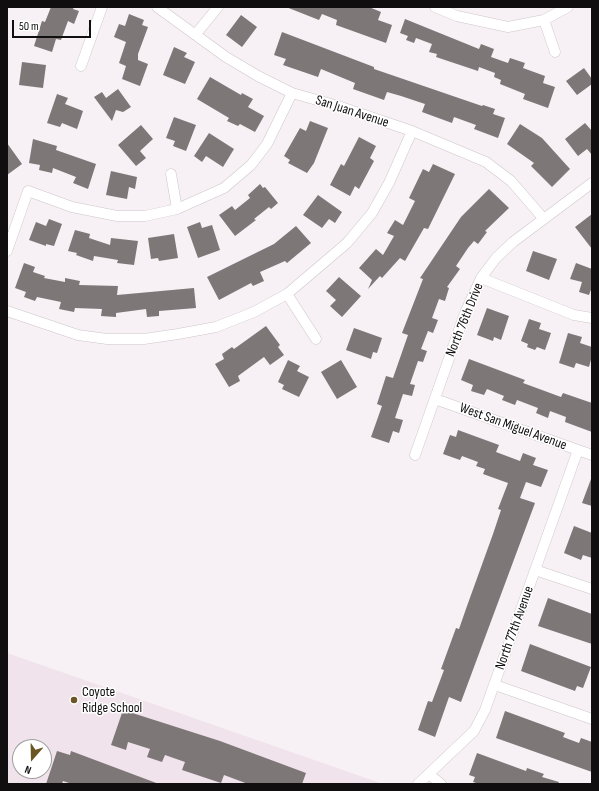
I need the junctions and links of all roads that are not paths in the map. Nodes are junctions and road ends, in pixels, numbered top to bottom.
1 (102, 7) edge
2 (157, 7) edge
3 (218, 7) edge
4 (434, 7) edge
5 (568, 7) edge
6 (544, 20) junction
7 (195, 35) junction
8 (555, 52) dead end
9 (81, 66) dead end
10 (292, 93) junction
11 (412, 131) junction
12 (170, 174) dead end
13 (592, 183) edge
14 (177, 209) junction
15 (543, 218) junction
16 (7, 251) edge
17 (481, 278) junction
18 (286, 294) junction
19 (7, 311) edge
20 (592, 318) edge
21 (316, 338) dead end
22 (435, 399) junction
23 (578, 450) junction
24 (415, 455) dead end
25 (592, 455) edge
26 (535, 570) junction
27 (592, 589) edge
28 (495, 685) junction
29 (592, 719) edge
30 (430, 775) junction
31 (418, 784) edge
32 (441, 784) edge

1 - 9 street
2 - 7 street, San Juan Avenue
3 - 7 street
4 - 6 street
5 - 6 street
6 - 8 street
7 - 10 street, San Juan Avenue
10 - 11 street, San Juan Avenue
10 - 14 street
11 - 15 street, San Juan Avenue
11 - 18 street
12 - 14 street
13 - 15 street, North 76th Drive
14 - 16 street
15 - 17 street, North 76th Drive
17 - 20 street
17 - 22 street, North 76th Drive
18 - 19 street
18 - 21 street
22 - 23 street, West San Miguel Avenue
22 - 24 street, North 76th Drive
23 - 25 street, West San Miguel Avenue
23 - 26 street, North 77th Avenue
26 - 27 street
26 - 28 street, North 77th Avenue
28 - 29 street
28 - 30 street, North 77th Avenue
30 - 31 street, North 77th Avenue
30 - 32 street

